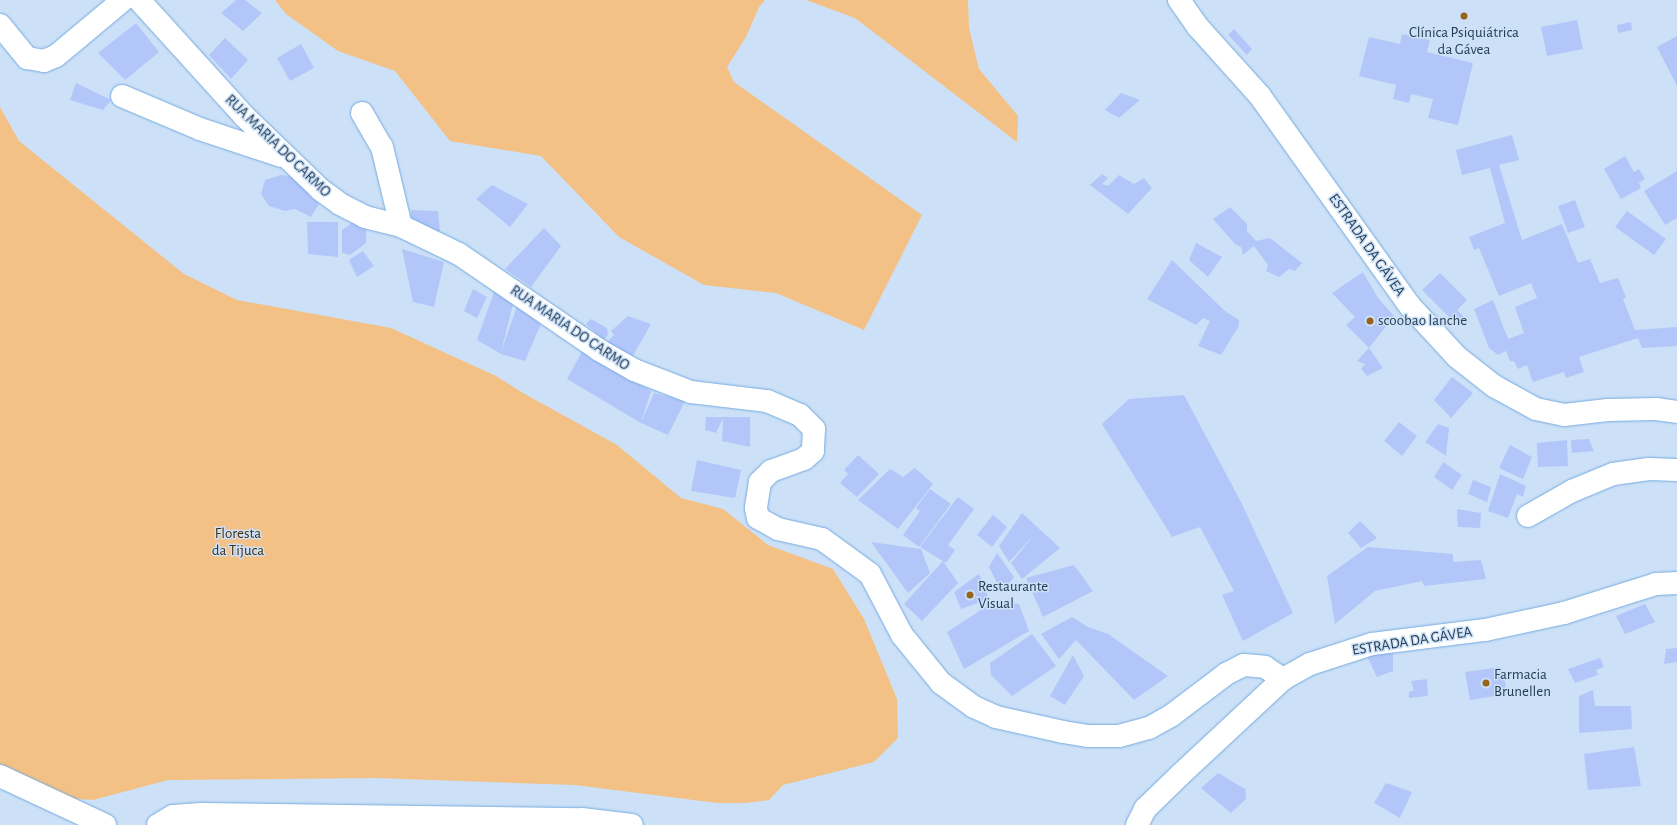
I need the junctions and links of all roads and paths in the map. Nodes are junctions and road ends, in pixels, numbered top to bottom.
1 (123, 0) edge
2 (139, 0) edge
3 (1179, 0) edge
4 (0, 25) edge
5 (122, 96) dead end
6 (362, 113) dead end
7 (287, 158) junction
8 (401, 226) junction
9 (1677, 412) edge
10 (1677, 470) edge
11 (1528, 516) dead end
12 (1677, 583) edge
13 (1283, 679) junction
14 (0, 776) edge
15 (105, 825) edge
16 (158, 825) edge
17 (632, 825) edge
18 (1137, 825) edge

1 - 4 street
2 - 7 street, RUA MARIA DO CARMO
3 - 9 street, ESTRADA DA GÁVEA
5 - 7 street
6 - 8 street
7 - 8 street, RUA MARIA DO CARMO
8 - 13 street, RUA MARIA DO CARMO
10 - 11 street
12 - 13 street, ESTRADA DA GÁVEA
13 - 18 street, ESTRADA DA GÁVEA
14 - 15 street
16 - 17 street

